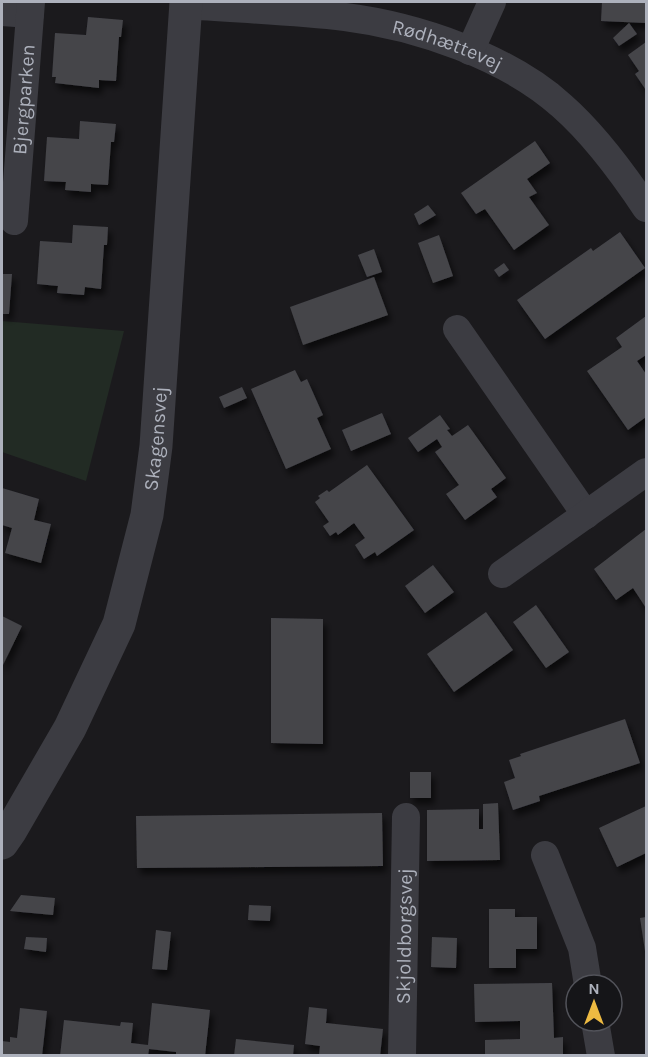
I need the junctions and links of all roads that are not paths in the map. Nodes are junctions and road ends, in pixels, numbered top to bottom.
1 (492, 2) edge
2 (186, 3) edge
3 (30, 8) edge
4 (2, 12) edge
5 (470, 51) junction
6 (646, 208) edge
7 (14, 221) dead end
8 (457, 328) dead end
9 (646, 472) edge
10 (586, 515) junction
11 (502, 574) dead end
12 (405, 817) dead end
13 (2, 843) edge
14 (545, 855) dead end
15 (586, 973) edge
16 (597, 1033) edge
17 (402, 1056) edge
18 (601, 1056) edge

1 - 5 street
2 - 5 street, Rødhættevej
2 - 13 street, Skagensvej
3 - 4 street, Bjergparken
3 - 7 street, Bjergparken
5 - 6 street, Rødhættevej
8 - 10 street
9 - 10 street
10 - 11 street
12 - 17 street, Skjoldborgsvej
14 - 15 street
16 - 18 street

